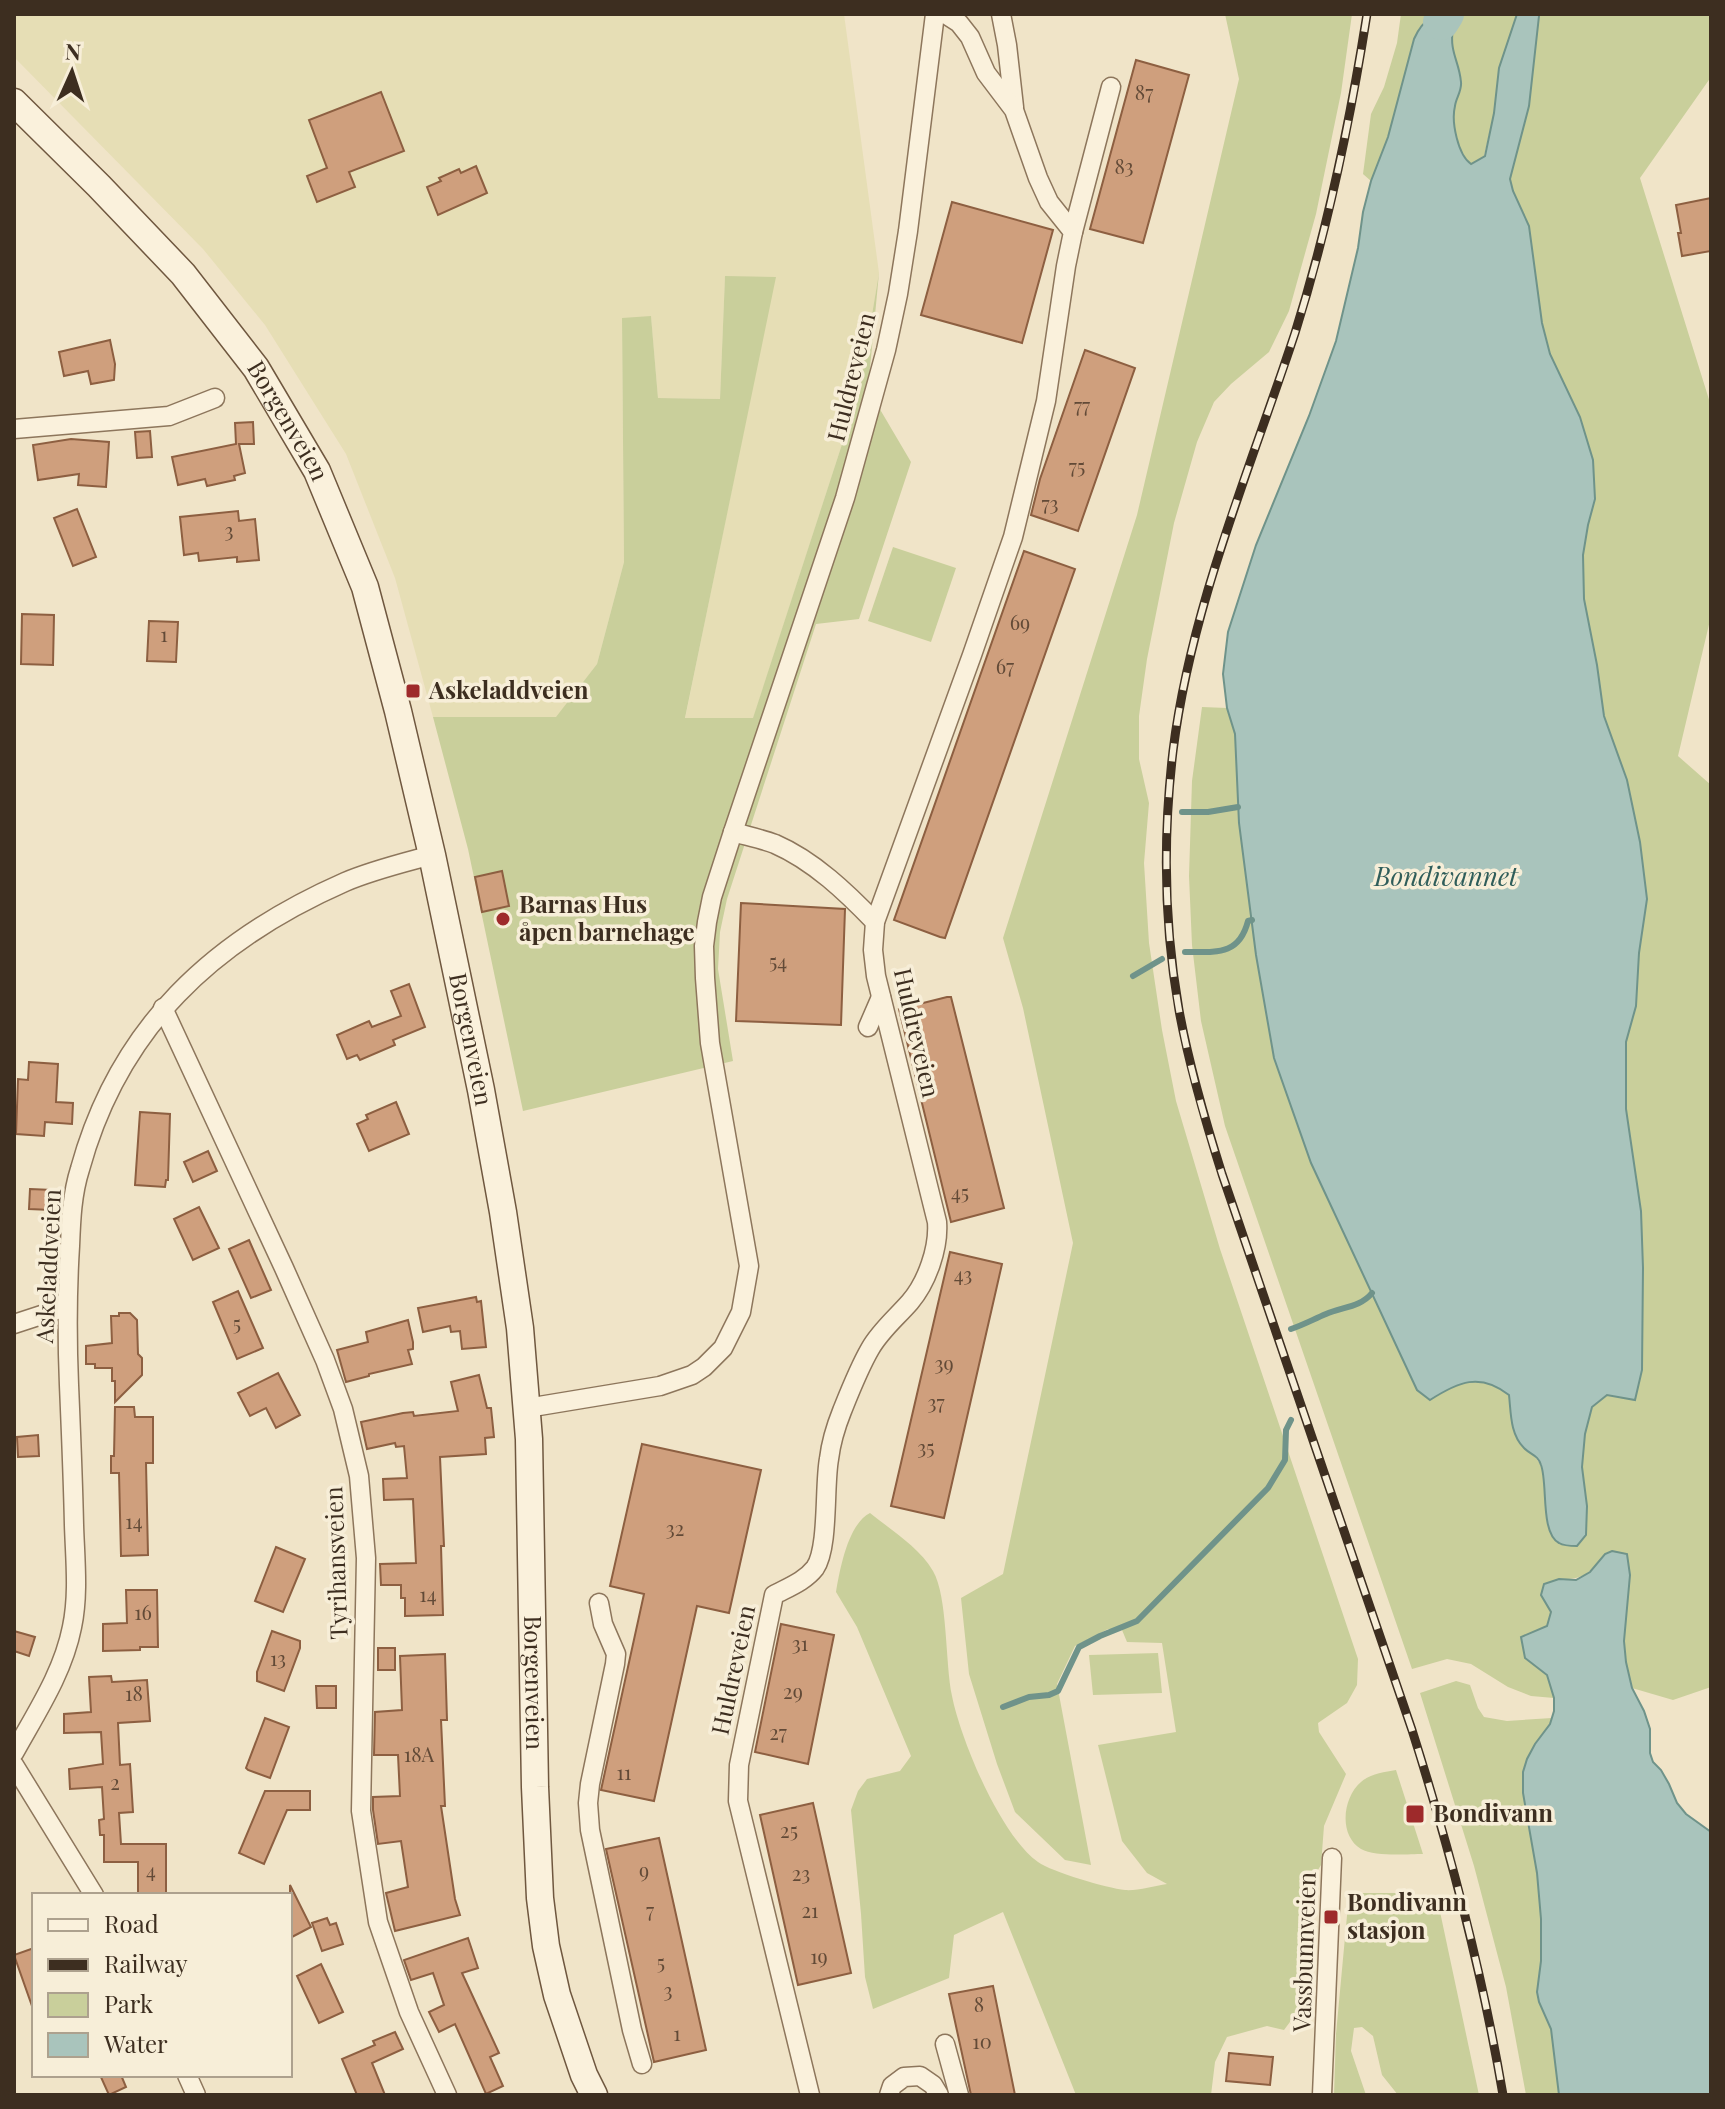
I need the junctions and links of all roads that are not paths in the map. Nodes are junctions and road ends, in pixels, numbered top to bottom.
1 (935, 14) edge
2 (945, 14) edge
3 (1001, 14) edge
4 (1111, 87) dead end
5 (14, 102) edge
6 (1014, 110) junction
7 (1073, 232) junction
8 (215, 398) dead end
9 (14, 429) edge
10 (733, 832) junction
11 (432, 855) junction
12 (875, 922) junction
13 (881, 997) junction
14 (163, 1008) junction
15 (868, 1027) dead end
16 (66, 1307) junction
17 (14, 1324) edge
18 (527, 1408) junction
19 (599, 1603) dead end
20 (14, 1753) edge
21 (14, 1765) edge
22 (1332, 1858) dead end
23 (93, 1893) edge
24 (945, 2044) dead end
25 (642, 2064) dead end
26 (447, 2095) edge
27 (594, 2095) edge
28 (810, 2095) edge
29 (889, 2095) edge
30 (939, 2095) edge
31 (959, 2095) edge
32 (1322, 2095) edge

1 - 10 street, Huldreveien
2 - 6 street
3 - 6 street
4 - 7 street, Huldreveien
5 - 11 street, Borgenveien
6 - 7 street
7 - 12 street, Huldreveien
8 - 9 street
10 - 12 street
10 - 18 street, Huldreveien
11 - 14 street, Askeladdveien
11 - 18 street, Borgenveien
12 - 13 street, Huldreveien
13 - 15 street
13 - 28 street, Huldreveien
14 - 16 street, Askeladdveien
14 - 26 street, Tyrihansveien
16 - 17 street
16 - 20 street, Askeladdveien
18 - 27 street, Borgenveien
19 - 25 street
21 - 23 street
22 - 32 street, Vassbunnveien
24 - 31 street
29 - 30 street

